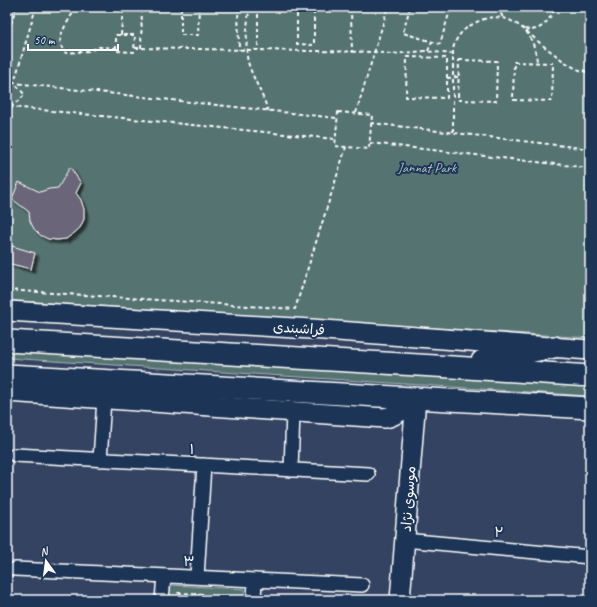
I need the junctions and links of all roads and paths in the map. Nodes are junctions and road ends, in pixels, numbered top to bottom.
1 (16, 7) edge
2 (36, 7) edge
3 (75, 7) edge
4 (123, 7) edge
5 (142, 7) edge
6 (181, 7) edge
7 (216, 7) edge
8 (238, 7) edge
9 (250, 7) edge
10 (258, 7) edge
11 (297, 7) edge
12 (388, 7) edge
13 (410, 7) edge
14 (451, 7) edge
15 (498, 7) edge
16 (554, 7) edge
17 (503, 18) junction
18 (524, 29) junction
19 (121, 35) junction
20 (7, 37) edge
21 (432, 41) junction
22 (116, 48) junction
23 (135, 48) junction
24 (141, 48) junction
25 (239, 50) junction
26 (248, 50) junction
27 (258, 50) junction
28 (428, 51) junction
29 (352, 52) junction
30 (374, 52) junction
31 (453, 54) junction
32 (536, 63) junction
33 (590, 72) edge
34 (7, 75) edge
35 (447, 78) junction
36 (453, 78) junction
37 (458, 78) junction
38 (14, 83) junction
39 (11, 107) junction
40 (7, 110) edge
41 (268, 111) junction
42 (356, 113) junction
43 (337, 118) junction
44 (7, 122) edge
45 (372, 123) junction
46 (453, 132) junction
47 (335, 139) junction
48 (370, 143) junction
49 (346, 147) junction
50 (590, 148) edge
51 (590, 168) edge
52 (7, 290) edge
53 (7, 311) edge
54 (7, 334) edge
55 (7, 341) edge
56 (53, 345) junction
57 (554, 347) junction
58 (590, 350) edge
59 (452, 366) junction
60 (7, 374) edge
61 (590, 376) edge
62 (7, 392) edge
63 (416, 398) junction
64 (104, 399) junction
65 (590, 408) edge
66 (293, 412) junction
67 (15, 455) dead end
68 (100, 460) junction
69 (204, 465) junction
70 (291, 470) junction
71 (368, 474) dead end
72 (404, 540) junction
73 (590, 557) edge
74 (15, 569) dead end
75 (164, 576) junction
76 (197, 577) junction
77 (255, 580) junction
78 (362, 585) dead end
79 (162, 600) edge
80 (178, 600) edge
81 (204, 600) edge
82 (254, 600) edge
83 (400, 600) edge

1 - 20 path
2 - 38 path
3 - 22 path
4 - 19 path
5 - 24 path
6 - 7 path
8 - 25 path
9 - 26 path
10 - 27 path
11 - 29 path
12 - 30 path
13 - 21 path
14 - 21 path
15 - 17 path
16 - 18 path
17 - 18 path
17 - 31 path
18 - 32 path
18 - 33 path
19 - 22 path
19 - 23 path
21 - 28 path
22 - 23 path
23 - 24 path
24 - 25 path
25 - 26 path
26 - 27 path
26 - 41 path
27 - 29 path
28 - 30 path
28 - 31 path
29 - 30 path
30 - 42 path
31 - 36 path
32 - 32 path
34 - 38 path
35 - 35 path
35 - 36 path
36 - 37 path
36 - 46 path
37 - 37 path
38 - 39 path
38 - 41 path
39 - 40 path
39 - 44 path
39 - 47 path
41 - 43 path
42 - 43 path
42 - 45 path
43 - 47 path
45 - 46 path
45 - 48 path
46 - 50 path
47 - 49 path
48 - 49 path
48 - 51 path
49 - 52 path
53 - 57 main road, فراشبندی
54 - 56 main road
55 - 56 main road
56 - 59 main road
57 - 58 main road, فراشبندی
57 - 59 main road
59 - 61 main road
60 - 63 main road
62 - 64 main road
63 - 65 main road
63 - 66 main road
63 - 72 main road, موسوی نژاد
64 - 66 main road
64 - 68 street
66 - 70 street
67 - 68 street, ۱
68 - 69 street, ۱
69 - 70 street, ۱
69 - 76 street
70 - 71 street, ۱
72 - 73 street, ۲
72 - 83 main road, موسوی نژاد
74 - 75 street, ۳
75 - 76 street, ۳
75 - 79 street
76 - 77 street, ۳
77 - 78 street, ۳
77 - 82 street
80 - 81 path

